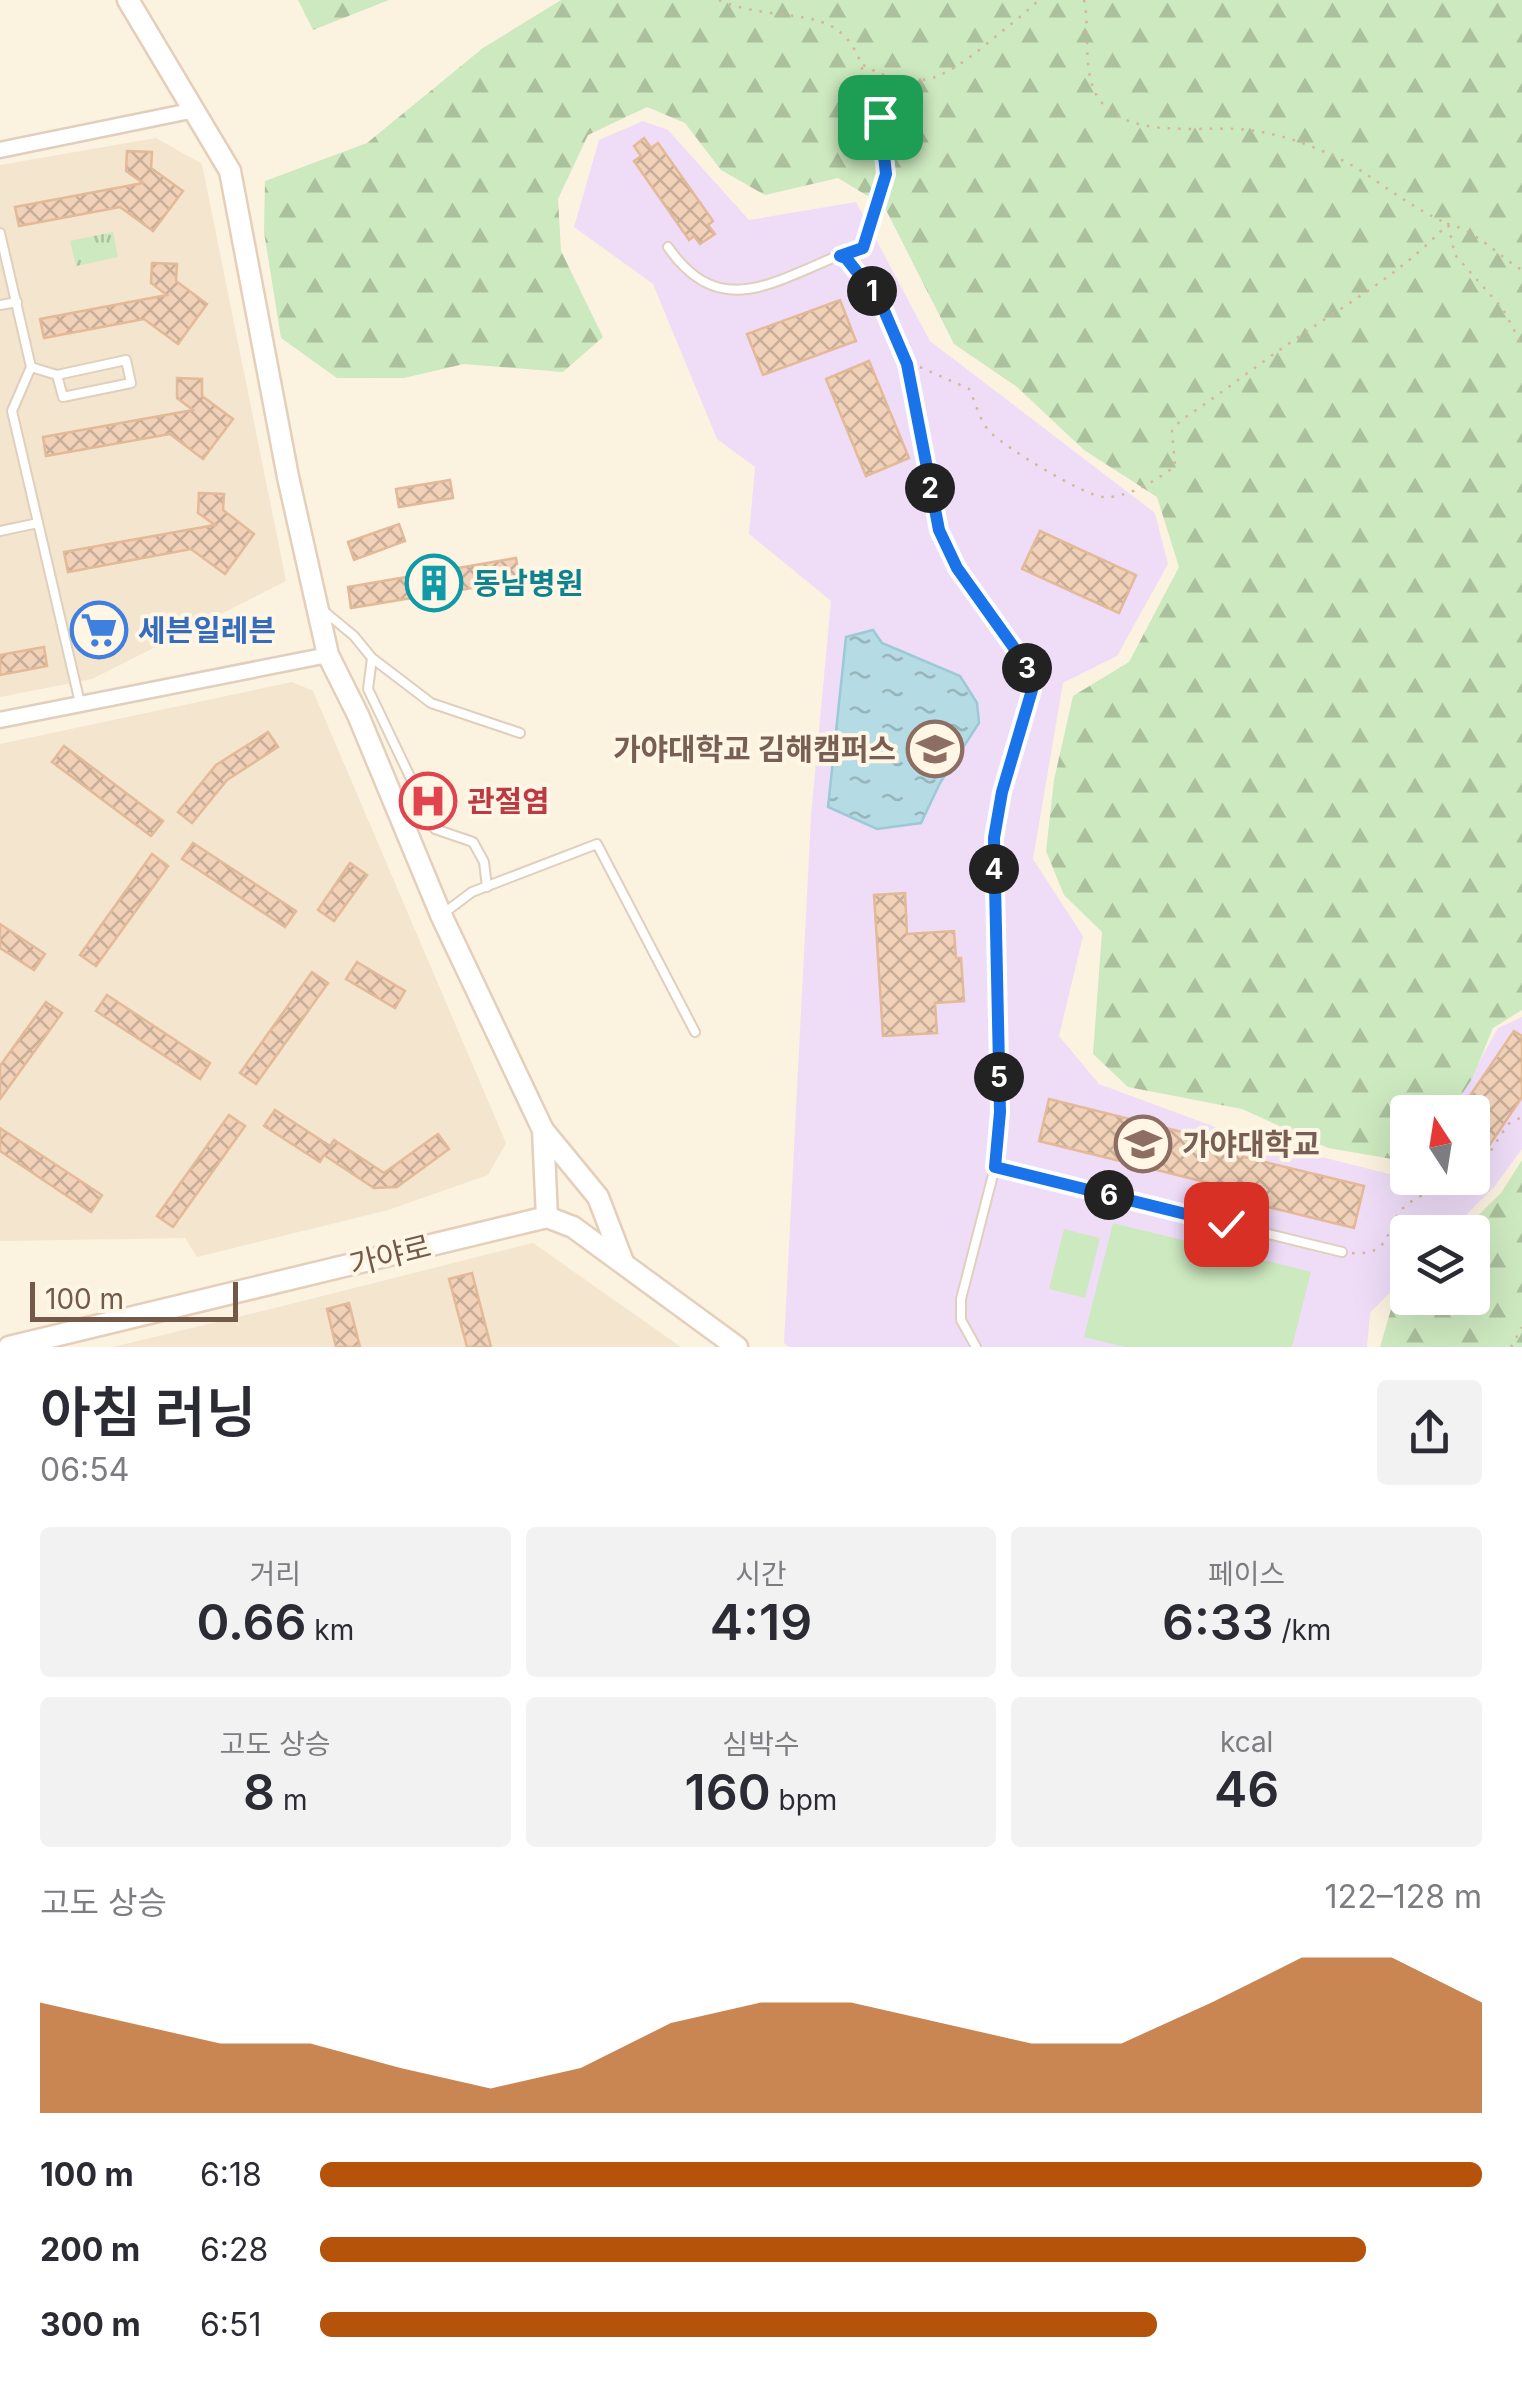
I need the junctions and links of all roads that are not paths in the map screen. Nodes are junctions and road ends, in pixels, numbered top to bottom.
1 (128, 0) edge
2 (194, 110) junction
3 (880, 117) road end
4 (0, 150) edge
5 (0, 233) edge
6 (668, 247) dead end
7 (840, 256) junction
8 (17, 302) junction
9 (0, 306) edge
10 (32, 367) junction
11 (57, 375) junction
12 (38, 523) junction
13 (0, 531) edge
14 (317, 605) junction
15 (328, 655) junction
16 (372, 658) junction
17 (80, 703) junction
18 (0, 720) edge
19 (520, 733) dead end
20 (487, 886) junction
21 (441, 915) junction
22 (695, 1032) dead end
23 (543, 1130) junction
24 (995, 1167) junction
25 (547, 1218) junction
26 (1342, 1252) road end
27 (624, 1264) junction
28 (9, 1347) edge
29 (737, 1347) edge
30 (976, 1347) edge

1 - 2 street
2 - 4 street
2 - 14 street
3 - 7 lane
5 - 8 lane
6 - 7 lane
7 - 24 lane
8 - 9 lane
8 - 10 lane
10 - 11 lane
10 - 12 lane
11 - 11 lane
12 - 13 lane
12 - 17 lane
14 - 15 street
14 - 16 lane
15 - 17 street
15 - 21 street
16 - 19 lane
16 - 20 lane
17 - 18 street
20 - 21 lane
20 - 22 lane
21 - 23 street
23 - 25 street
23 - 27 street
24 - 26 lane
24 - 30 lane
25 - 27 street
25 - 28 street, 가야로
27 - 29 street

